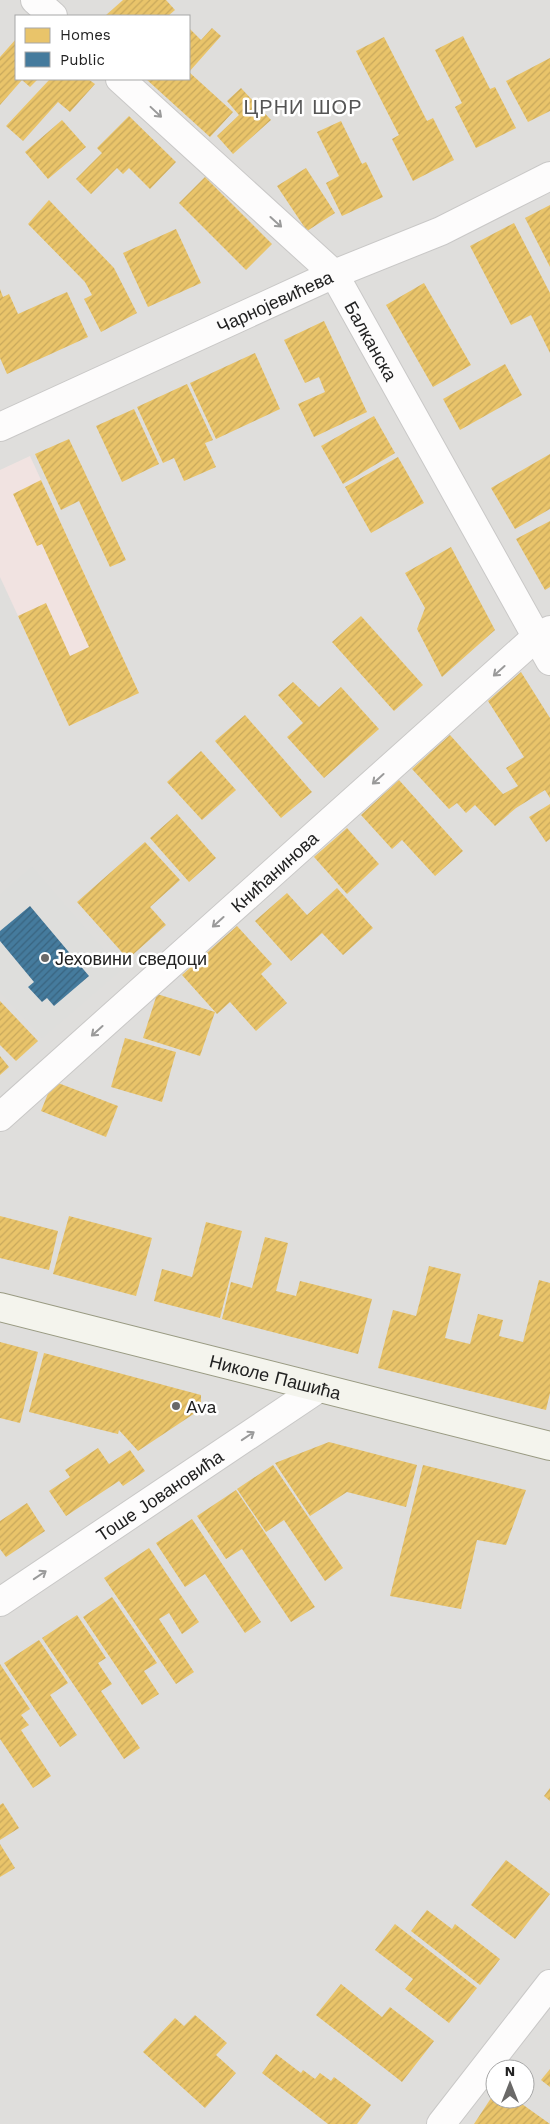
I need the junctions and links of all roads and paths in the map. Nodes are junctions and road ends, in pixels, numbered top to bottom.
1 (35, 0) edge
2 (52, 15) edge
3 (121, 80) edge
4 (550, 176) edge
5 (334, 274) junction
6 (0, 427) edge
7 (543, 634) edge
8 (550, 661) edge
9 (0, 1117) edge
10 (0, 1307) edge
11 (319, 1388) junction
12 (550, 1446) edge
13 (0, 1602) edge
14 (550, 1984) edge
15 (442, 2124) edge

1 - 2 street
3 -> 5 street, Балканска
4 - 5 street, Чарнојевићева
5 - 6 street, Чарнојевићева
5 - 7 street, Балканска
7 - 8 street, Балканска
7 -> 9 street, Книћанинова
10 - 11 main road, Николе Пашића
11 - 12 main road, Николе Пашића
13 -> 11 street, Тоше Јовановића
14 - 15 street

